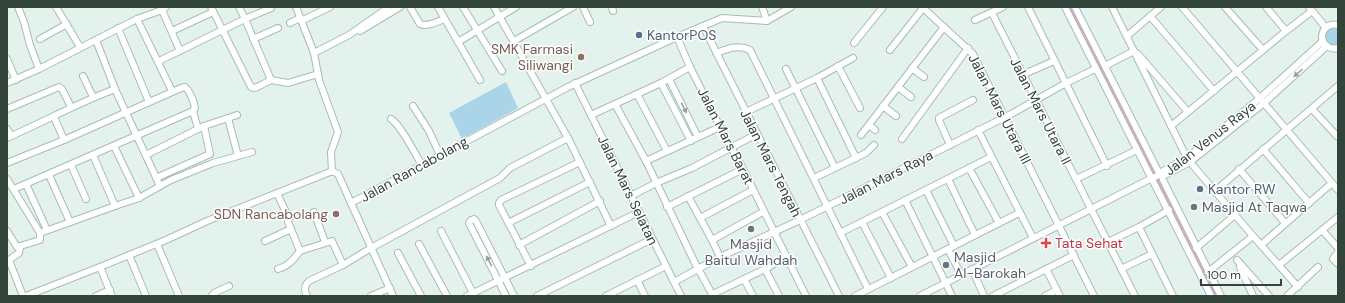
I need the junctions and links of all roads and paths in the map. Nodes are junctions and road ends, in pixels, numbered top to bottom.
1 (18, 7) edge
2 (56, 7) edge
3 (239, 7) edge
4 (296, 7) edge
5 (330, 7) edge
6 (400, 7) edge
7 (410, 7) edge
8 (438, 7) edge
9 (464, 7) edge
10 (494, 7) edge
11 (516, 7) edge
12 (573, 7) edge
13 (583, 7) edge
14 (762, 7) edge
15 (791, 7) edge
16 (883, 7) edge
17 (922, 7) edge
18 (1028, 7) edge
19 (1065, 7) edge
20 (1075, 7) edge
21 (1113, 7) edge
22 (1161, 7) edge
23 (1182, 7) edge
24 (1225, 7) edge
25 (1266, 7) edge
26 (271, 8) edge
27 (1000, 8) edge
28 (164, 9) edge
29 (212, 9) edge
30 (1310, 9) edge
31 (386, 10) edge
32 (992, 13) junction
33 (1150, 16) junction
34 (500, 17) junction
35 (137, 19) junction
36 (245, 19) junction
37 (444, 19) junction
38 (301, 20) junction
39 (767, 20) junction
40 (975, 20) dead end
41 (590, 22) dead end
42 (290, 23) dead end
43 (66, 24) junction
44 (1338, 25) edge
45 (944, 27) junction
46 (118, 28) junction
47 (278, 28) dead end
48 (703, 28) junction
49 (1326, 28) junction
50 (222, 30) junction
51 (172, 31) junction
52 (478, 31) junction
53 (1286, 31) junction
54 (1126, 36) junction
55 (40, 39) dead end
56 (253, 39) junction
57 (678, 39) junction
58 (96, 40) junction
59 (514, 41) junction
60 (458, 42) junction
61 (854, 42) dead end
62 (1325, 44) junction
63 (80, 47) junction
64 (968, 48) junction
65 (1338, 48) edge
66 (1133, 49) junction
67 (890, 50) dead end
68 (1263, 50) junction
69 (180, 51) junction
70 (716, 53) junction
71 (314, 54) junction
72 (853, 58) dead end
73 (7, 59) edge
74 (159, 61) junction
75 (1054, 61) junction
76 (838, 66) junction
77 (1105, 66) junction
78 (690, 67) junction
79 (912, 68) junction
80 (39, 69) junction
81 (786, 69) dead end
82 (1096, 69) junction
83 (502, 71) dead end
84 (1237, 72) junction
85 (318, 74) junction
86 (1022, 75) junction
87 (83, 76) dead end
88 (924, 77) dead end
89 (817, 78) junction
90 (669, 79) junction
91 (16, 80) junction
92 (271, 80) junction
93 (480, 80) dead end
94 (7, 83) edge
95 (574, 83) junction
96 (661, 83) junction
97 (1066, 83) junction
98 (898, 87) junction
99 (115, 88) junction
100 (1337, 88) edge
101 (795, 89) junction
102 (172, 91) junction
103 (1214, 91) junction
104 (637, 94) junction
105 (93, 97) junction
106 (911, 97) dead end
107 (547, 98) junction
108 (773, 99) junction
109 (1035, 99) junction
110 (973, 100) dead end
111 (1262, 101) junction
112 (149, 102) junction
113 (614, 104) junction
114 (413, 106) dead end
115 (883, 106) junction
116 (71, 107) junction
117 (860, 108) dead end
118 (1312, 108) junction
119 (7, 109) edge
120 (193, 111) junction
121 (746, 112) junction
122 (1188, 112) junction
123 (127, 113) junction
124 (237, 114) dead end
125 (591, 115) junction
126 (896, 116) dead end
127 (1005, 116) junction
128 (54, 117) junction
129 (228, 118) junction
130 (391, 119) dead end
131 (869, 125) junction
132 (204, 126) junction
133 (1171, 126) junction
134 (720, 127) junction
135 (7, 129) edge
136 (198, 129) junction
137 (1287, 129) junction
138 (875, 130) dead end
139 (978, 130) junction
140 (757, 134) junction
141 (137, 135) junction
142 (861, 135) dead end
143 (1337, 136) edge
144 (9, 137) edge
145 (568, 138) junction
146 (698, 138) junction
147 (902, 139) dead end
148 (64, 140) junction
149 (691, 141) junction
150 (874, 145) dead end
151 (950, 145) junction
152 (114, 146) junction
153 (731, 147) junction
154 (1263, 149) junction
155 (1137, 150) junction
156 (667, 151) junction
157 (252, 152) dead end
158 (210, 154) junction
159 (92, 155) junction
160 (146, 155) junction
161 (440, 155) junction
162 (238, 156) junction
163 (991, 157) junction
164 (856, 158) junction
165 (1189, 160) junction
166 (646, 161) junction
167 (580, 162) junction
168 (7, 163) edge
169 (214, 163) junction
170 (71, 165) junction
171 (422, 165) junction
172 (1106, 166) junction
173 (835, 168) junction
174 (969, 168) junction
175 (743, 169) junction
176 (1239, 169) junction
177 (332, 172) junction
178 (50, 175) junction
179 (1161, 177) junction
180 (156, 178) junction
181 (814, 178) junction
182 (1152, 178) junction
183 (7, 179) edge
184 (948, 179) junction
185 (1076, 179) junction
186 (590, 182) junction
187 (656, 183) junction
188 (1332, 183) junction
189 (26, 184) junction
190 (160, 186) junction
191 (14, 190) junction
192 (753, 190) junction
193 (926, 190) junction
194 (1338, 190) edge
195 (1215, 191) junction
196 (276, 194) junction
197 (631, 196) junction
198 (688, 196) junction
199 (139, 198) junction
200 (86, 199) dead end
201 (905, 200) junction
202 (600, 201) junction
203 (351, 203) junction
204 (1309, 203) junction
205 (115, 206) junction
206 (667, 207) junction
207 (827, 207) junction
208 (1091, 209) junction
209 (1169, 210) junction
210 (314, 212) dead end
211 (639, 212) junction
212 (763, 212) junction
213 (882, 212) junction
214 (1019, 212) junction
215 (1235, 215) junction
216 (1338, 217) edge
217 (700, 218) junction
218 (800, 220) junction
219 (70, 222) junction
220 (862, 222) junction
221 (508, 223) junction
222 (999, 223) junction
223 (1285, 223) junction
224 (611, 226) junction
225 (1059, 226) junction
226 (1139, 227) junction
227 (290, 229) junction
228 (47, 230) junction
229 (1322, 230) junction
230 (7, 231) edge
231 (441, 231) dead end
232 (40, 232) junction
233 (774, 232) junction
234 (840, 233) junction
235 (976, 235) junction
236 (1253, 236) junction
237 (1033, 238) junction
238 (652, 239) junction
239 (712, 240) junction
240 (265, 242) dead end
241 (325, 242) junction
242 (1108, 242) junction
243 (158, 244) junction
244 (419, 244) dead end
245 (519, 244) junction
246 (1261, 245) junction
247 (954, 246) junction
248 (20, 247) junction
249 (371, 248) junction
250 (1196, 248) junction
251 (1338, 248) edge
252 (948, 249) junction
253 (300, 251) junction
254 (1338, 252) edge
255 (398, 253) dead end
256 (1232, 253) junction
257 (1152, 254) junction
258 (129, 255) junction
259 (1074, 255) junction
260 (933, 256) junction
261 (720, 257) junction
262 (786, 257) junction
263 (1237, 260) junction
264 (1338, 264) edge
265 (343, 266) junction
266 (531, 266) junction
267 (666, 266) junction
268 (1279, 266) junction
269 (100, 267) junction
270 (912, 267) junction
271 (1318, 267) dead end
272 (698, 268) junction
273 (278, 269) dead end
274 (766, 269) junction
275 (972, 269) junction
276 (1046, 269) junction
277 (1121, 269) junction
278 (1208, 272) junction
279 (961, 275) junction
280 (890, 278) junction
281 (502, 279) junction
282 (744, 279) junction
283 (637, 280) junction
284 (674, 282) junction
285 (946, 283) junction
286 (229, 286) dead end
287 (1298, 287) junction
288 (390, 288) junction
289 (868, 289) junction
290 (111, 293) edge
291 (724, 293) edge
292 (1058, 293) edge
293 (546, 294) edge
294 (470, 295) edge
295 (713, 295) edge
296 (25, 296) edge
297 (96, 296) edge
298 (146, 296) edge
299 (179, 296) edge
300 (212, 296) edge
301 (306, 296) edge
302 (370, 296) edge
303 (393, 296) edge
304 (421, 296) edge
305 (447, 296) edge
306 (506, 296) edge
307 (514, 296) edge
308 (537, 296) edge
309 (606, 296) edge
310 (645, 296) edge
311 (681, 296) edge
312 (752, 296) edge
313 (779, 296) edge
314 (806, 296) edge
315 (839, 296) edge
316 (855, 296) edge
317 (920, 296) edge
318 (952, 296) edge
319 (984, 296) edge
320 (993, 296) edge
321 (1045, 296) edge
322 (1094, 296) edge
323 (1135, 296) edge
324 (1173, 296) edge
325 (1211, 296) edge
326 (1221, 296) edge
327 (1253, 296) edge
328 (1269, 296) edge
329 (1287, 296) edge

1 - 80 street
2 - 43 street
3 - 36 street
4 - 38 street
5 - 38 street
6 - 31 street
7 - 37 street
8 - 37 street
9 - 52 street
10 - 34 street
11 - 34 street
12 - 59 street
13 - 41 street
14 - 39 street
15 - 39 street
16 - 61 street
17 - 45 street, Jalan Mars Utara III
17 - 67 street
18 - 75 street
19 - 82 street
20 - 77 street
21 - 54 street
22 - 33 street
23 - 84 street
24 - 68 street
25 - 53 street
26 - 36 street
27 - 32 street
28 - 35 street
28 - 51 street
29 - 50 street
29 - 51 street
30 - 49 street
30 - 53 street
31 - 71 street
32 - 40 street
32 - 86 street, Jalan Mars Utara II
33 - 54 street
33 - 103 street
34 - 52 street
34 - 59 street
35 - 46 street
35 - 74 street
36 - 50 street
36 - 56 street
37 - 60 street
38 - 42 street
38 - 71 street
39 - 48 street, Jalan Rancabolang
43 - 55 street
43 - 63 street
44 - 49 street
45 - 64 street, Jalan Mars Utara III
45 - 79 street
46 - 58 street
46 - 112 street
47 - 56 street
48 - 57 street, Jalan Rancabolang
48 - 70 street, Jalan Mars Tengah
49 - 62 street
50 - 69 street
50 - 92 street
51 - 69 street
52 - 60 street
52 - 83 street
53 - 68 street
54 - 66 street
56 - 92 street
57 - 78 street, Jalan Mars Barat
57 - 95 street, Jalan Rancabolang
58 - 63 street
58 - 99 street
59 - 107 street
60 - 93 street
62 - 65 street
62 - 111 street, Jalan Venus Raya
63 - 80 street
64 - 127 street, Jalan Mars Utara III
64 - 147 street
66 - 77 street
66 - 122 street
66 - 133 street
68 - 84 street
69 - 74 street
70 - 108 street
70 - 121 street, Jalan Mars Tengah
71 - 85 street
72 - 76 street
73 - 91 street
74 - 102 street
75 - 86 street
75 - 97 street
76 - 89 street
76 - 117 street
77 - 179 street
78 - 90 street
78 - 134 street, Jalan Mars Barat
79 - 88 street
79 - 98 street
80 - 91 street
81 - 101 street
82 - 97 street, Jalan Mars Raya
82 - 155 street
84 - 103 street
84 - 111 street
85 - 92 street
85 - 177 street
86 - 109 street, Jalan Mars Utara II
87 - 105 street
89 - 101 street
89 - 164 street
90 - 96 street
90 -> 146 street
91 - 94 street
95 - 107 street, Jalan Rancabolang
95 - 125 street, Jalan Mars Selatan
96 - 104 street
96 - 149 street
97 - 109 street, Jalan Mars Raya
97 - 172 street
98 - 106 street
98 - 115 street
99 - 105 street
99 - 123 street
100 - 118 street
101 - 108 street
101 - 173 street
102 - 112 street
102 - 120 street
103 - 122 street
104 - 113 street
104 - 156 street
105 - 116 street
107 - 145 street
107 - 161 street, Jalan Rancabolang
108 - 121 street
108 - 181 street
109 - 127 street, Jalan Mars Raya
109 - 185 street, Jalan Mars Utara II
110 - 151 street
111 - 137 street
111 - 165 street, Jalan Venus Raya
112 - 123 street
113 - 125 street
113 - 166 street
114 - 161 street
115 - 126 street
115 - 131 street
116 - 119 street
116 - 128 street
118 - 137 street
118 - 143 street
120 - 136 street
120 - 141 street
121 - 140 street, Jalan Mars Tengah
122 - 133 street
123 - 141 street
123 - 148 street
124 - 129 street
125 - 197 street, Jalan Mars Selatan
127 - 139 street, Jalan Mars Raya
127 - 225 street, Jalan Mars Utara III
128 - 144 street
128 - 148 street
129 - 132 street
129 - 162 street
130 - 171 street
131 - 138 street
131 - 142 street
132 - 136 street
132 - 158 street
133 - 165 street
134 - 146 street
134 - 153 street, Jalan Mars Barat
135 - 144 street
136 - 160 street
137 - 154 street
137 - 188 street
139 - 151 street, Jalan Mars Raya
139 - 163 street
140 - 153 street
140 - 218 street, Jalan Mars Tengah
141 - 152 street
141 - 160 street
145 - 167 street
145 - 249 street
146 - 149 street
148 - 168 street
149 - 156 street
150 - 164 street
151 - 207 street, Jalan Mars Raya
152 - 159 street
152 - 199 street
153 - 175 street, Jalan Mars Barat
153 - 187 street
154 - 176 street
154 - 204 street
155 - 172 street
155 - 182 street
156 - 166 street
157 - 162 street
158 - 169 street
158 - 180 street
159 - 170 street
159 - 205 street
160 - 180 street
161 - 171 street, Jalan Rancabolang
162 - 169 street
163 - 174 street
163 - 214 street
164 - 173 street
165 - 179 street, Jalan Venus Raya
165 - 195 street
166 - 187 street
167 - 186 street
167 - 221 street
169 - 190 street
170 - 178 street
170 - 200 street
171 - 203 street, Jalan Rancabolang
172 - 185 street
173 - 181 street
174 - 184 street
174 - 222 street
175 - 192 street, Jalan Mars Barat
175 - 198 street
176 - 195 street
176 - 223 street
177 - 196 street
177 - 203 street, Jalan Rancabolang
178 - 189 street
178 - 219 street
179 - 182 street, Jalan Venus Raya
179 - 250 street
180 - 190 street
181 - 207 street
182 - 208 street, Jalan Venus Raya
182 - 209 street
183 - 191 street
184 - 193 street
184 - 235 street
185 - 208 street, Jalan Mars Utara II
186 - 202 street
186 - 221 street
187 - 197 street
187 - 206 street
188 - 194 street
188 - 204 street
189 - 191 street
189 - 228 street
190 - 199 street
191 - 232 street
192 - 212 street, Jalan Mars Barat
192 - 217 street
193 - 201 street
193 - 247 street
195 - 215 street
196 - 227 street
196 - 243 street
197 - 211 street, Jalan Mars Selatan
198 - 206 street
198 - 217 street
199 - 205 street
201 - 213 street
201 - 260 street
202 - 224 street
202 - 245 street
203 - 249 street
204 - 223 street
205 - 219 street
206 - 272 street
207 - 218 street, Jalan Mars Raya
207 - 234 street
208 - 225 street, Jalan Venus Raya
208 - 242 street, Jalan Mars Utara II
209 - 226 street
209 - 325 street
210 - 241 street
211 - 224 street
211 - 238 street, Jalan Mars Selatan
212 - 233 street, Jalan Mars Barat
212 - 239 street
213 - 220 street
213 - 270 street
214 - 222 street
214 - 237 street
215 - 236 street
215 - 250 street
216 - 229 street
217 - 239 street
218 - 233 street, Jalan Mars Raya
218 - 315 street, Jalan Mars Tengah
219 - 228 street
220 - 234 street
220 - 280 street
221 - 245 street
222 - 235 street
223 - 246 street
224 - 266 street
225 - 237 street, Jalan Venus Raya
225 - 259 street, Jalan Mars Utara III
226 - 242 street
226 - 257 street
227 - 240 street
227 - 253 street
228 - 232 street
229 - 251 street
229 - 268 street
230 - 248 street
231 - 294 street
232 - 248 street
233 - 261 street, Jalan Mars Raya
233 - 262 street, Jalan Mars Barat
234 - 289 street
235 - 247 street
236 - 246 street
236 - 256 street
237 - 275 street, Jalan Venus Raya
238 - 267 street, Jalan Mars Selatan
238 - 293 street
239 - 261 street
241 - 253 street
241 - 265 street
242 - 277 street, Jalan Mars Utara II
243 - 258 street
243 - 299 street
244 - 305 street
245 - 266 street
246 - 268 street
247 - 252 street
248 - 296 street
249 - 265 street
249 - 288 street
250 - 278 street
252 - 260 street
252 - 279 street
253 - 273 street
254 - 264 street
255 - 304 street
256 - 263 street
256 - 278 street
257 - 277 street
257 - 324 street
258 - 269 street
258 - 298 street
259 - 276 street
259 - 322 street, Jalan Mars Utara III
260 - 270 street
260 - 285 street
261 - 272 street, Jalan Mars Raya
262 - 274 street
262 - 314 street, Jalan Mars Barat
263 - 327 street
263 - 328 street
265 - 301 street
266 - 281 street
267 - 283 street
267 - 284 street, Jalan Mars Selatan
268 - 287 street
269 - 290 street
269 - 296 street
270 - 280 street
271 - 287 street
272 - 284 street, Jalan Mars Raya
272 - 295 street
274 - 282 street
274 - 313 street
275 - 279 street, Jalan Venus Raya
275 - 319 street
276 - 292 street
276 - 320 street
277 - 323 street, Jalan Mars Utara II
278 - 326 street
279 - 285 street, Jalan Venus Raya
280 - 289 street
281 -> 281 street
281 - 294 street
281 - 306 street
281 - 307 street
282 - 291 street
282 - 312 street
283 - 309 street
283 - 310 street
284 - 311 street, Jalan Mars Selatan
285 - 317 street, Jalan Venus Raya
285 - 318 street
286 - 300 street
287 - 329 street
288 - 302 street
288 - 303 street
289 - 316 street
290 - 297 street
291 - 295 street
292 - 321 street
293 - 308 street

